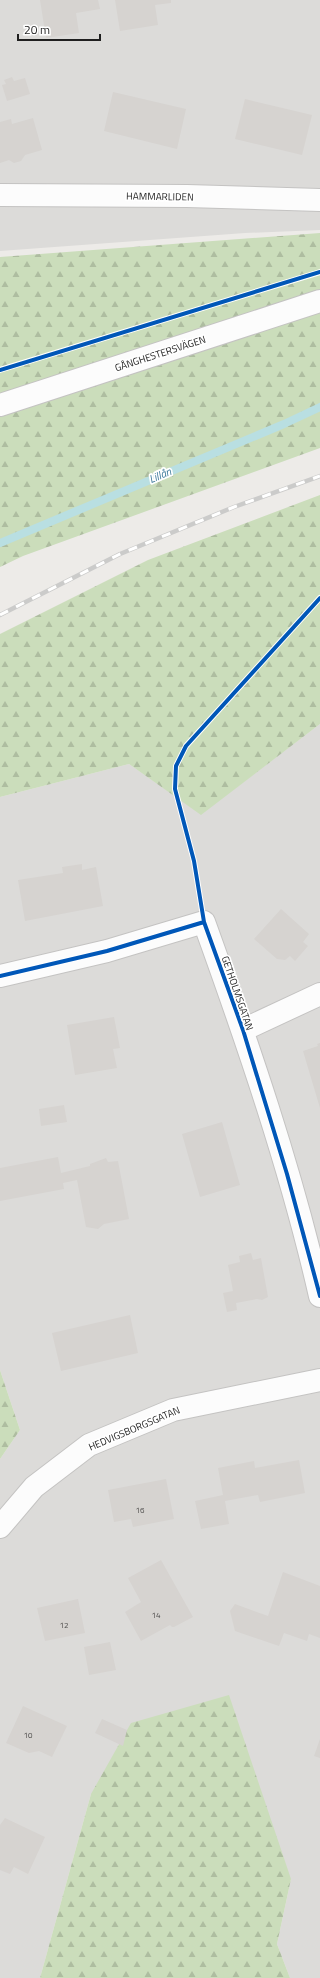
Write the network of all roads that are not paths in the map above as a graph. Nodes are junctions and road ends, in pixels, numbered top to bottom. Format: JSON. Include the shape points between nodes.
{"nodes":[{"id":1,"x":0,"y":195,"type":"edge"},
{"id":2,"x":320,"y":200,"type":"edge"},
{"id":3,"x":320,"y":301,"type":"edge"},
{"id":4,"x":0,"y":405,"type":"edge"},
{"id":5,"x":0,"y":976,"type":"edge"},
{"id":6,"x":320,"y":994,"type":"edge"},
{"id":7,"x":243,"y":1030,"type":"junction"},
{"id":8,"x":320,"y":1296,"type":"edge"},
{"id":9,"x":320,"y":1380,"type":"edge"},
{"id":10,"x":0,"y":1527,"type":"edge"}],
"edges":[{"from":1,"to":2,"type":"street","name":"HAMMARLIDEN"},
{"from":3,"to":4,"type":"street","name":"GÅNGHESTERSVÄGEN"},
{"from":5,"to":7,"type":"street","name":"GETHOLMSGATAN","via":[[108,952],[204,922]]},
{"from":6,"to":7,"type":"street"},
{"from":7,"to":8,"type":"street","name":"GETHOLMSGATAN","via":[[287,1174]]},
{"from":9,"to":10,"type":"street","name":"HEDVIGSBORGSGATAN","via":[[173,1410],[89,1445],[34,1487]]}]}
